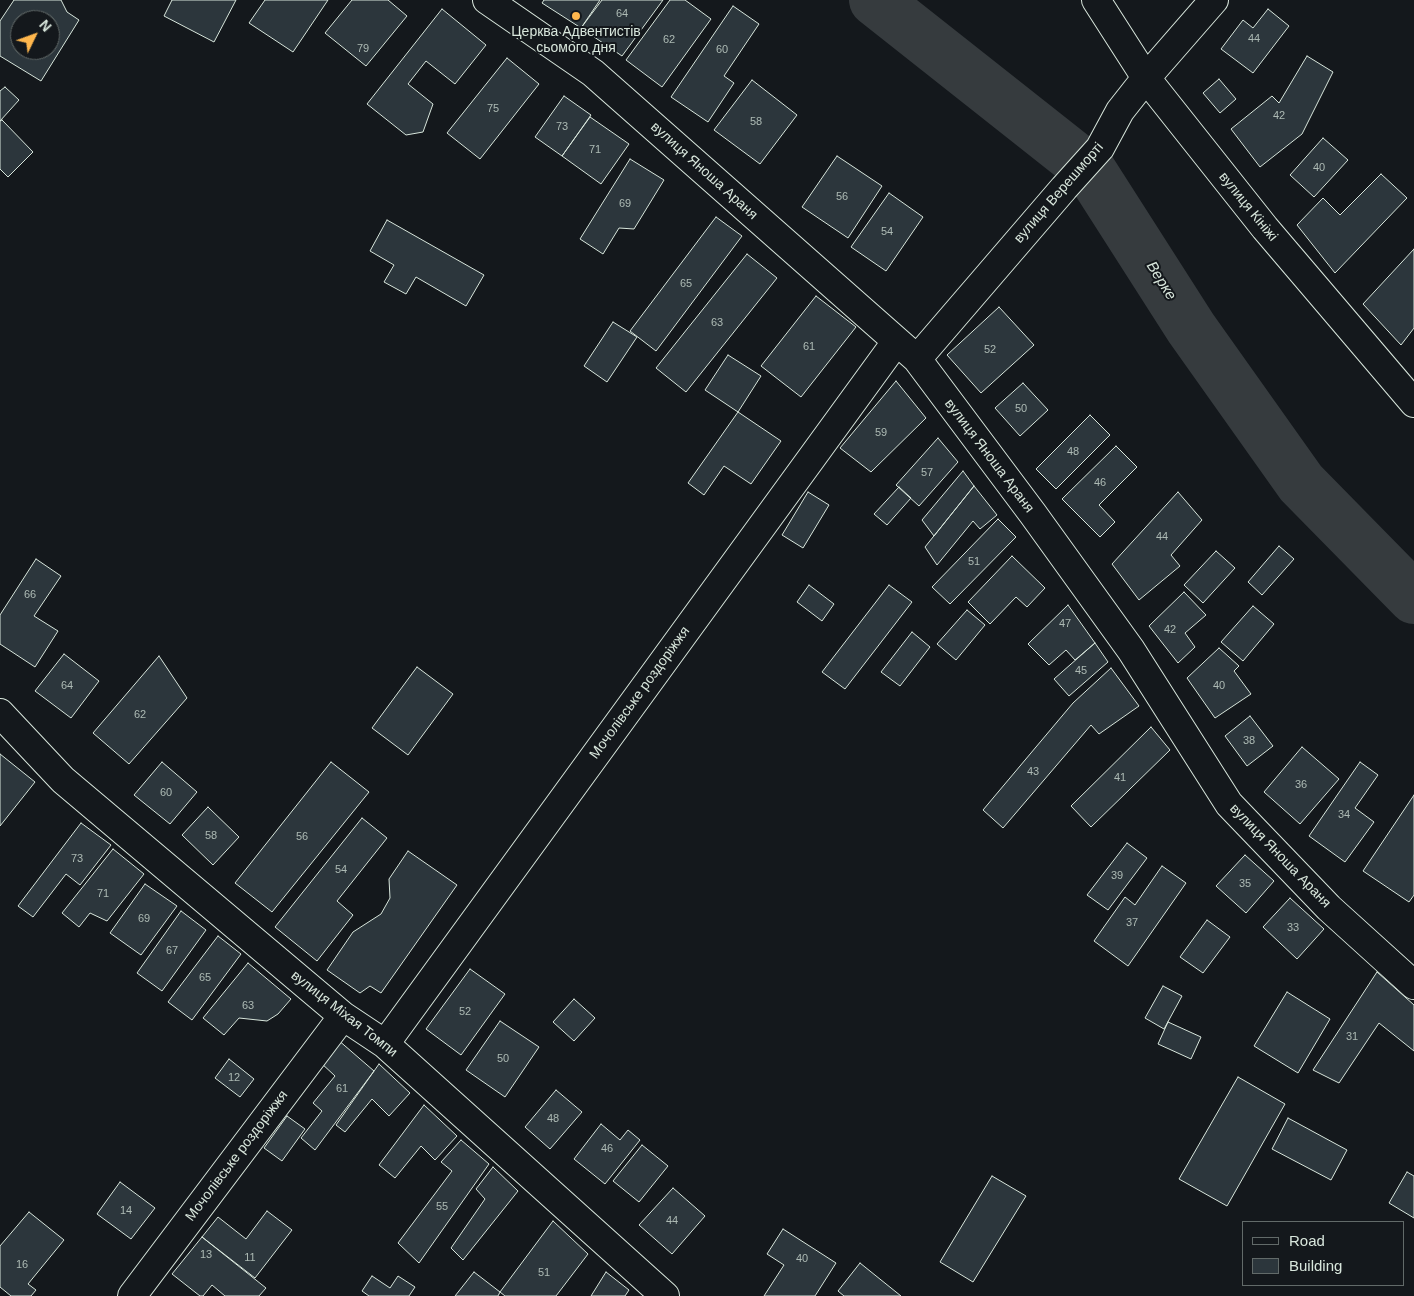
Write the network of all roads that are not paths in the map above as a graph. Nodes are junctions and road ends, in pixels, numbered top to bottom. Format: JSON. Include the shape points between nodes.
{"nodes":[{"id":1,"x":488,"y":0,"type":"edge"},
{"id":2,"x":1096,"y":0,"type":"edge"},
{"id":3,"x":1214,"y":0,"type":"edge"},
{"id":4,"x":1146,"y":78,"type":"junction"},
{"id":5,"x":896,"y":342,"type":"junction"},
{"id":6,"x":917,"y":359,"type":"junction"},
{"id":7,"x":1414,"y":403,"type":"edge"},
{"id":8,"x":0,"y":713,"type":"edge"},
{"id":9,"x":1414,"y":985,"type":"edge"},
{"id":10,"x":343,"y":1016,"type":"junction"},
{"id":11,"x":385,"y":1044,"type":"junction"},
{"id":12,"x":132,"y":1296,"type":"edge"},
{"id":13,"x":665,"y":1296,"type":"edge"}],
"edges":[{"from":1,"to":5,"type":"street","name":"вулиця Яноша Араня","via":[[593,73]]},
{"from":2,"to":4,"type":"street","name":"вулиця Кініжі"},
{"from":3,"to":4,"type":"street","name":"вулиця Верешморті"},
{"from":4,"to":6,"type":"street","name":"вулиця Верешморті","via":[[1120,111],[1100,148]]},
{"from":4,"to":7,"type":"street","name":"вулиця Кініжі","via":[[1265,228]]},
{"from":5,"to":6,"type":"street","name":"вулиця Яноша Араня"},
{"from":5,"to":11,"type":"street","name":"Мочолівське роздоріжжя"},
{"from":6,"to":9,"type":"street","name":"вулиця Яноша Араня","via":[[1131,650],[1229,804],[1329,908]]},
{"from":8,"to":10,"type":"street","name":"вулиця Міхая Томпи","via":[[62,780]]},
{"from":10,"to":11,"type":"street","name":"вулиця Міхая Томпи"},
{"from":10,"to":12,"type":"street","name":"Мочолівське роздоріжжя"},
{"from":11,"to":13,"type":"street","name":"вулиця Міхая Томпи"}]}
